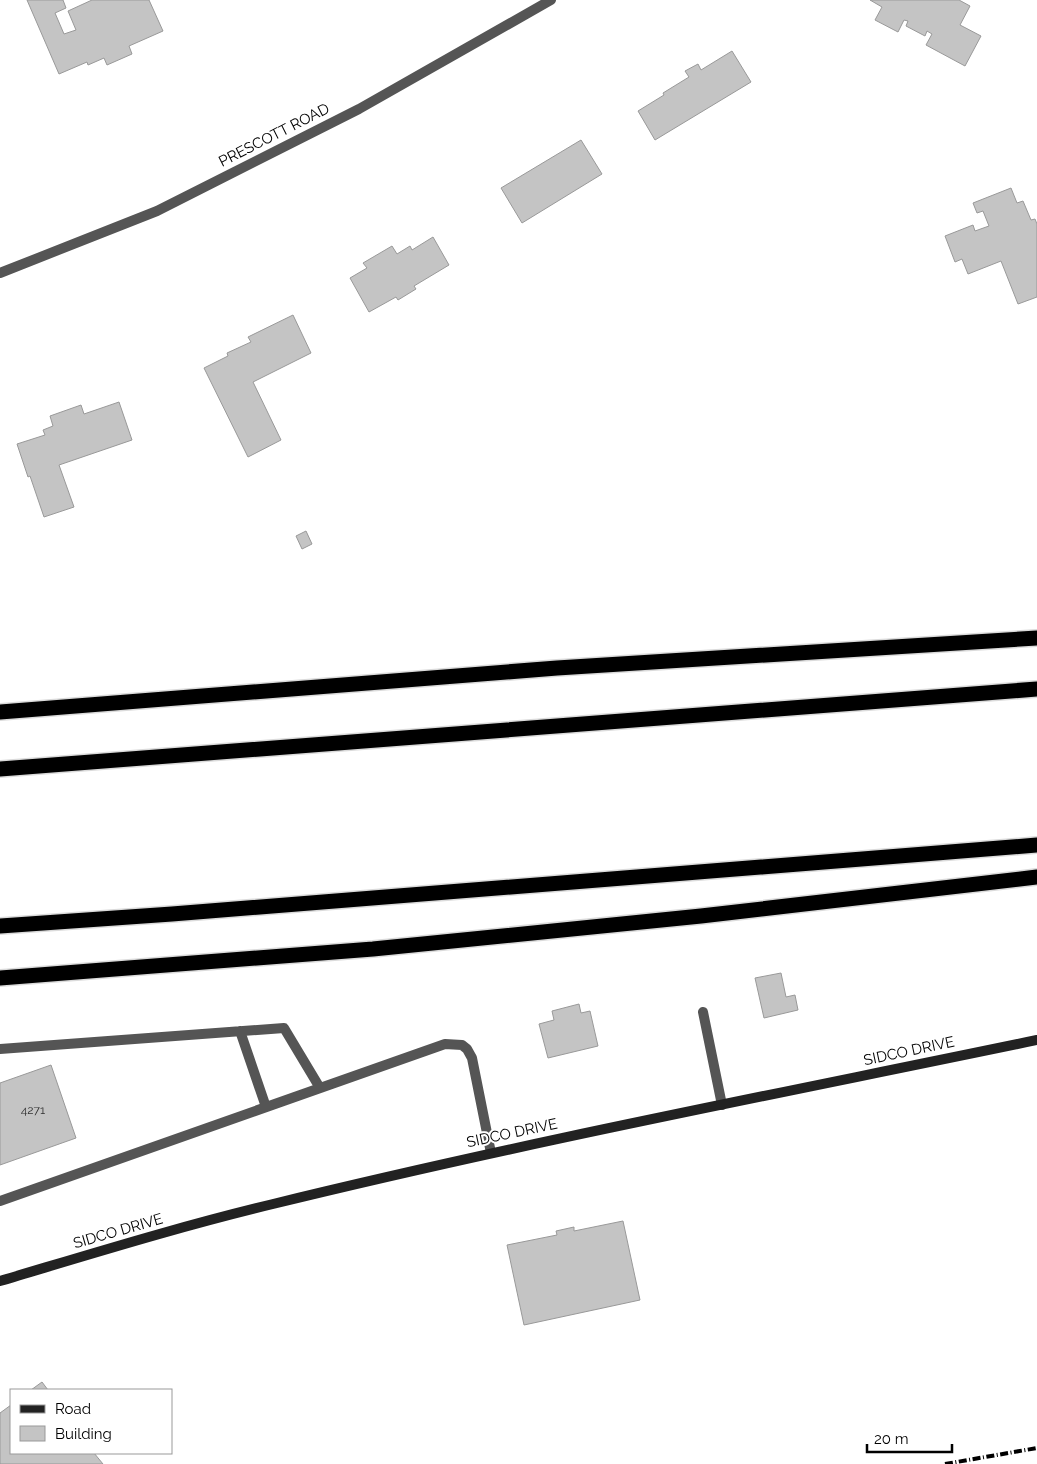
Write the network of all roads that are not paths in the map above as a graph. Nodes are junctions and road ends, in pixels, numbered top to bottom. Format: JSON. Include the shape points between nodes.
{"nodes":[{"id":1,"x":551,"y":0,"type":"edge"},
{"id":2,"x":0,"y":273,"type":"edge"},
{"id":3,"x":1037,"y":638,"type":"edge"},
{"id":4,"x":1037,"y":689,"type":"edge"},
{"id":5,"x":0,"y":712,"type":"edge"},
{"id":6,"x":0,"y":769,"type":"edge"},
{"id":7,"x":1037,"y":845,"type":"edge"},
{"id":8,"x":1037,"y":878,"type":"edge"},
{"id":9,"x":0,"y":926,"type":"edge"},
{"id":10,"x":0,"y":978,"type":"edge"},
{"id":11,"x":702,"y":1012,"type":"dead end"},
{"id":12,"x":240,"y":1031,"type":"junction"},
{"id":13,"x":1037,"y":1040,"type":"edge"},
{"id":14,"x":0,"y":1049,"type":"edge"},
{"id":15,"x":320,"y":1088,"type":"junction"},
{"id":16,"x":722,"y":1104,"type":"junction"},
{"id":17,"x":266,"y":1107,"type":"junction"},
{"id":18,"x":491,"y":1153,"type":"junction"},
{"id":19,"x":0,"y":1201,"type":"edge"},
{"id":20,"x":0,"y":1281,"type":"edge"}],
"edges":[{"from":1,"to":2,"type":"street","name":"PRESCOTT ROAD","via":[[359,109],[157,211]]},
{"from":3,"to":5,"type":"highway","via":[[557,668]]},
{"from":4,"to":6,"type":"highway"},
{"from":7,"to":9,"type":"highway"},
{"from":8,"to":10,"type":"highway","via":[[373,949]]},
{"from":11,"to":16,"type":"street"},
{"from":12,"to":14,"type":"street"},
{"from":12,"to":15,"type":"street","via":[[284,1028]]},
{"from":12,"to":17,"type":"street"},
{"from":13,"to":16,"type":"main road","name":"SIDCO DRIVE"},
{"from":15,"to":17,"type":"street"},
{"from":15,"to":18,"type":"street","via":[[440,1045],[462,1045],[472,1058]]},
{"from":16,"to":18,"type":"main road","name":"SIDCO DRIVE"},
{"from":17,"to":19,"type":"street"},
{"from":18,"to":20,"type":"main road","name":"SIDCO DRIVE","via":[[271,1204]]}]}
